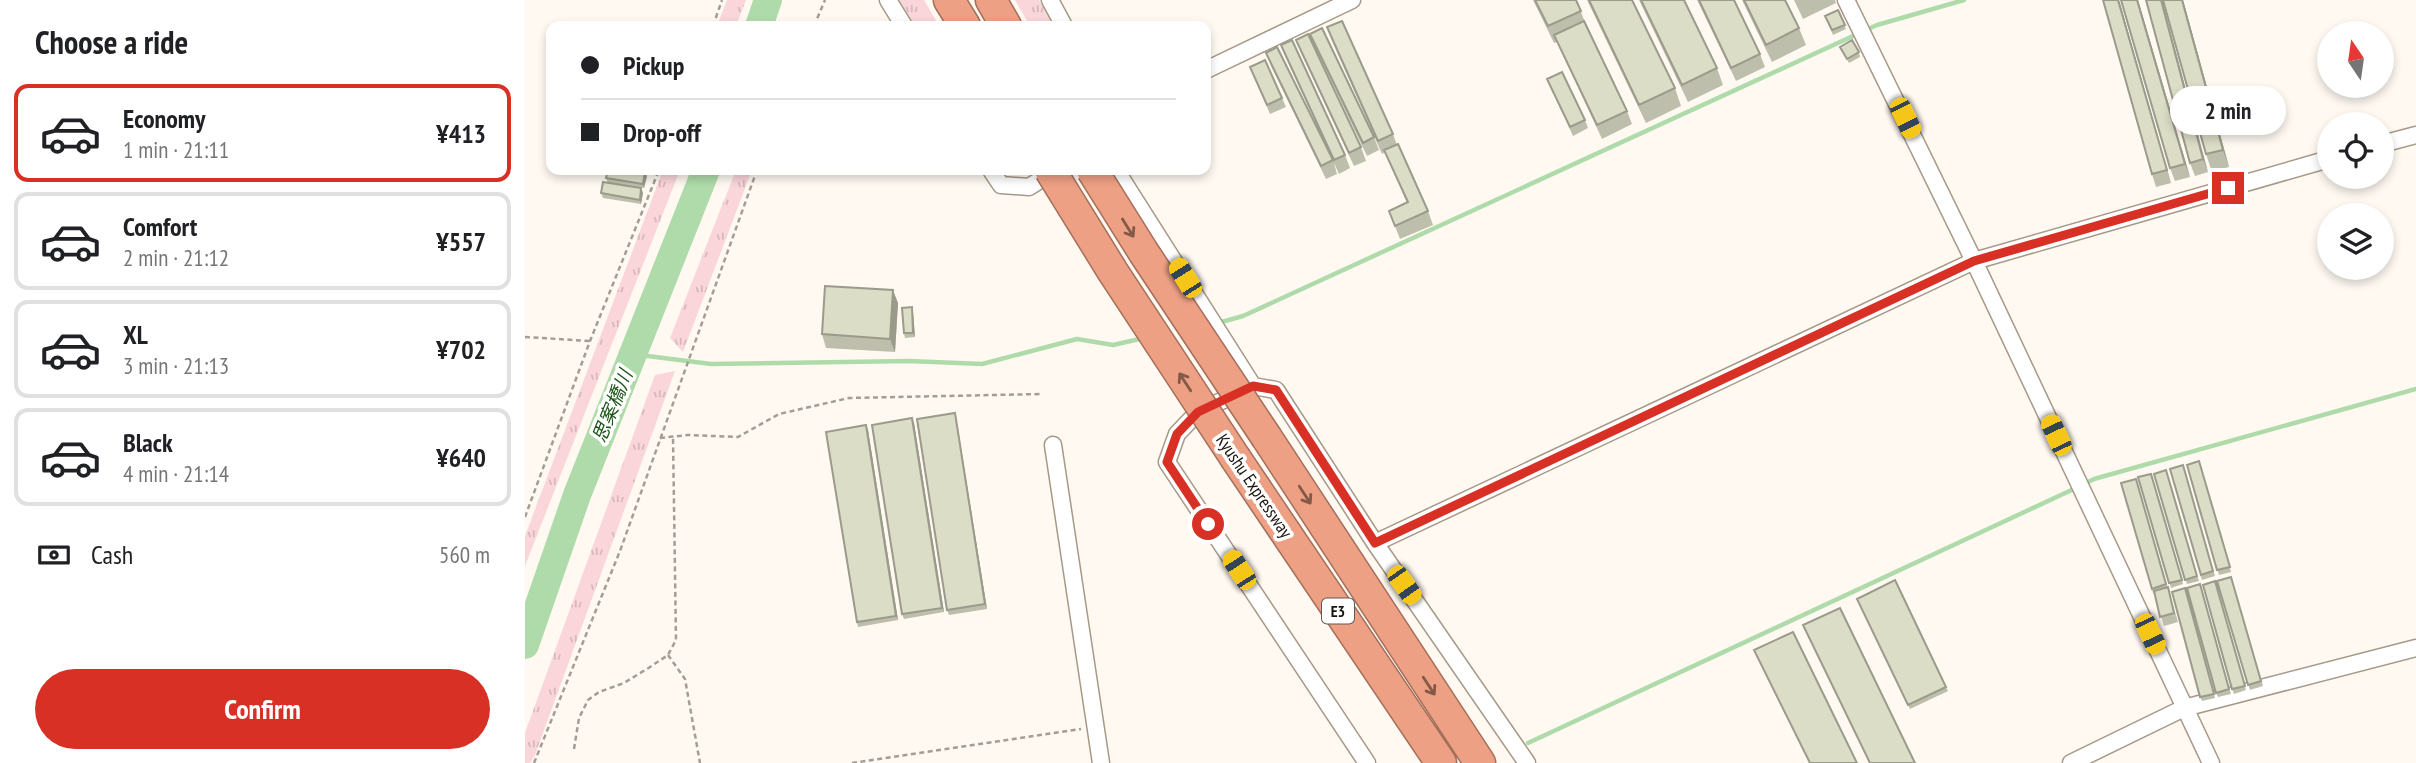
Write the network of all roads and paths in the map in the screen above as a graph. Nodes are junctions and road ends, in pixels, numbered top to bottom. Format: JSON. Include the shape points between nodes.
{"nodes":[{"id":1,"x":722,"y":0,"type":"edge"},
{"id":2,"x":825,"y":0,"type":"edge"},
{"id":3,"x":888,"y":0,"type":"edge"},
{"id":4,"x":949,"y":0,"type":"edge"},
{"id":5,"x":991,"y":0,"type":"edge"},
{"id":6,"x":1050,"y":0,"type":"edge"},
{"id":7,"x":1352,"y":0,"type":"edge"},
{"id":8,"x":1846,"y":0,"type":"edge"},
{"id":9,"x":715,"y":21,"type":"edge"},
{"id":10,"x":816,"y":21,"type":"edge"},
{"id":11,"x":901,"y":21,"type":"edge"},
{"id":12,"x":962,"y":21,"type":"edge"},
{"id":13,"x":1003,"y":21,"type":"edge"},
{"id":14,"x":1061,"y":21,"type":"edge"},
{"id":15,"x":1211,"y":69,"type":"edge"},
{"id":16,"x":2416,"y":135,"type":"edge"},
{"id":17,"x":2394,"y":141,"type":"edge"},
{"id":18,"x":2317,"y":162,"type":"edge"},
{"id":19,"x":657,"y":175,"type":"edge"},
{"id":20,"x":755,"y":175,"type":"edge"},
{"id":21,"x":994,"y":175,"type":"edge"},
{"id":22,"x":1048,"y":175,"type":"edge"},
{"id":23,"x":1052,"y":175,"type":"edge"},
{"id":24,"x":1095,"y":175,"type":"edge"},
{"id":25,"x":1119,"y":175,"type":"edge"},
{"id":26,"x":1974,"y":261,"type":"junction"},
{"id":27,"x":525,"y":337,"type":"edge"},
{"id":28,"x":590,"y":341,"type":"junction"},
{"id":29,"x":1253,"y":386,"type":"junction"},
{"id":30,"x":1042,"y":394,"type":"dead end"},
{"id":31,"x":673,"y":437,"type":"junction"},
{"id":32,"x":660,"y":438,"type":"junction"},
{"id":33,"x":1053,"y":445,"type":"dead end"},
{"id":34,"x":525,"y":517,"type":"edge"},
{"id":35,"x":1375,"y":543,"type":"junction"},
{"id":36,"x":2416,"y":648,"type":"edge"},
{"id":37,"x":668,"y":655,"type":"junction"},
{"id":38,"x":2185,"y":708,"type":"junction"},
{"id":39,"x":1095,"y":727,"type":"junction"},
{"id":40,"x":574,"y":749,"type":"dead end"},
{"id":41,"x":534,"y":763,"type":"edge"},
{"id":42,"x":700,"y":763,"type":"edge"},
{"id":43,"x":852,"y":763,"type":"edge"},
{"id":44,"x":1101,"y":763,"type":"edge"},
{"id":45,"x":1367,"y":763,"type":"edge"},
{"id":46,"x":1441,"y":763,"type":"edge"},
{"id":47,"x":1480,"y":763,"type":"edge"},
{"id":48,"x":1527,"y":763,"type":"edge"},
{"id":49,"x":2071,"y":763,"type":"edge"},
{"id":50,"x":2211,"y":763,"type":"edge"}],
"edges":[{"from":1,"to":9,"type":"path"},
{"from":2,"to":10,"type":"path"},
{"from":3,"to":11,"type":"street"},
{"from":4,"to":12,"type":"highway"},
{"from":5,"to":13,"type":"highway"},
{"from":6,"to":14,"type":"street"},
{"from":7,"to":15,"type":"street"},
{"from":8,"to":26,"type":"street"},
{"from":16,"to":17,"type":"street"},
{"from":18,"to":26,"type":"street"},
{"from":19,"to":28,"type":"path"},
{"from":20,"to":32,"type":"path"},
{"from":21,"to":22,"type":"street","via":[[1001,185],[1030,187]]},
{"from":46,"to":23,"type":"highway","name":"Kyushu Expressway","number":"E3","one_way":true,"bridge":true},
{"from":24,"to":47,"type":"highway","name":"Kyushu Expressway","number":"E3","one_way":true,"bridge":true},
{"from":25,"to":29,"type":"street"},
{"from":26,"to":35,"type":"street"},
{"from":26,"to":38,"type":"street"},
{"from":27,"to":28,"type":"path"},
{"from":28,"to":34,"type":"path"},
{"from":29,"to":35,"type":"street","via":[[1276,390]]},
{"from":29,"to":45,"type":"street","via":[[1198,412],[1177,434],[1167,462]]},
{"from":30,"to":31,"type":"path","via":[[849,398],[779,414],[738,437]]},
{"from":31,"to":32,"type":"path"},
{"from":31,"to":37,"type":"path","via":[[676,640]]},
{"from":32,"to":41,"type":"path","via":[[620,551]]},
{"from":33,"to":39,"type":"street"},
{"from":35,"to":48,"type":"street"},
{"from":36,"to":38,"type":"street"},
{"from":37,"to":40,"type":"path","via":[[588,700],[579,718]]},
{"from":37,"to":42,"type":"path","via":[[685,678]]},
{"from":38,"to":49,"type":"street"},
{"from":38,"to":50,"type":"street"},
{"from":39,"to":43,"type":"path"},
{"from":39,"to":44,"type":"street"}]}
